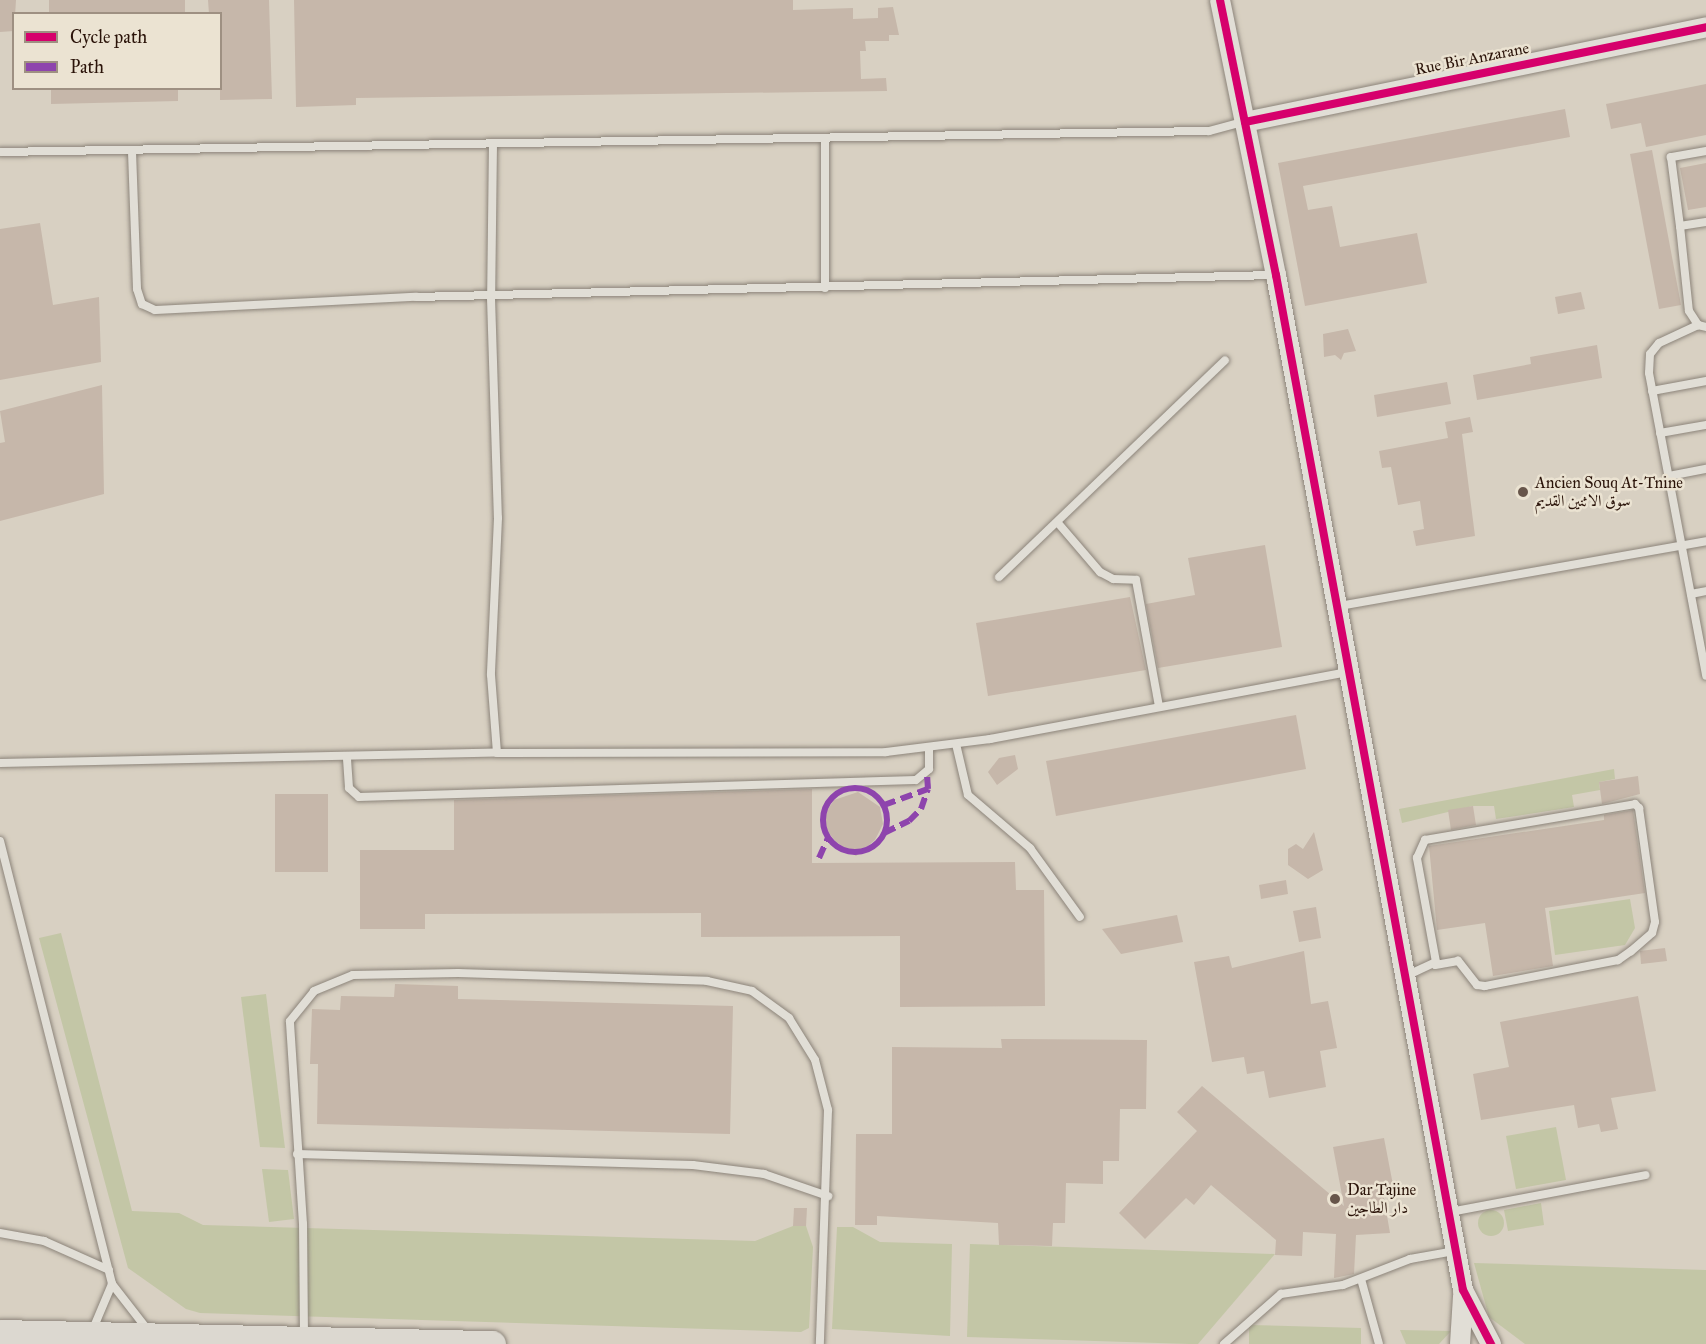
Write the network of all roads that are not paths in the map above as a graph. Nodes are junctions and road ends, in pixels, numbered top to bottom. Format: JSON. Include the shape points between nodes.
{"nodes":[{"id":1,"x":1220,"y":0,"type":"edge"},
{"id":2,"x":1706,"y":27,"type":"edge"},
{"id":3,"x":1245,"y":122,"type":"junction"},
{"id":4,"x":825,"y":139,"type":"junction"},
{"id":5,"x":493,"y":143,"type":"junction"},
{"id":6,"x":1706,"y":150,"type":"edge"},
{"id":7,"x":0,"y":152,"type":"edge"},
{"id":8,"x":132,"y":152,"type":"junction"},
{"id":9,"x":1706,"y":222,"type":"edge"},
{"id":10,"x":1680,"y":226,"type":"junction"},
{"id":11,"x":1276,"y":275,"type":"junction"},
{"id":12,"x":825,"y":288,"type":"junction"},
{"id":13,"x":491,"y":298,"type":"junction"},
{"id":14,"x":1702,"y":326,"type":"edge"},
{"id":15,"x":1225,"y":360,"type":"dead end"},
{"id":16,"x":1706,"y":381,"type":"edge"},
{"id":17,"x":1652,"y":391,"type":"junction"},
{"id":18,"x":1706,"y":425,"type":"edge"},
{"id":19,"x":1660,"y":434,"type":"junction"},
{"id":20,"x":1706,"y":469,"type":"edge"},
{"id":21,"x":1669,"y":476,"type":"junction"},
{"id":22,"x":1058,"y":524,"type":"junction"},
{"id":23,"x":1706,"y":541,"type":"edge"},
{"id":24,"x":1682,"y":546,"type":"junction"},
{"id":25,"x":999,"y":577,"type":"dead end"},
{"id":26,"x":1706,"y":591,"type":"edge"},
{"id":27,"x":1691,"y":594,"type":"junction"},
{"id":28,"x":1338,"y":606,"type":"junction"},
{"id":29,"x":1702,"y":635,"type":"edge"},
{"id":30,"x":1348,"y":672,"type":"junction"},
{"id":31,"x":1706,"y":676,"type":"edge"},
{"id":32,"x":1159,"y":706,"type":"junction"},
{"id":33,"x":956,"y":744,"type":"junction"},
{"id":34,"x":929,"y":748,"type":"junction"},
{"id":35,"x":497,"y":753,"type":"junction"},
{"id":36,"x":347,"y":759,"type":"junction"},
{"id":37,"x":0,"y":763,"type":"edge"},
{"id":38,"x":0,"y":841,"type":"edge"},
{"id":39,"x":1080,"y":918,"type":"dead end"},
{"id":40,"x":1435,"y":965,"type":"junction"},
{"id":41,"x":1408,"y":975,"type":"junction"},
{"id":42,"x":297,"y":1155,"type":"junction"},
{"id":43,"x":1646,"y":1175,"type":"dead end"},
{"id":44,"x":828,"y":1196,"type":"junction"},
{"id":45,"x":1449,"y":1212,"type":"junction"},
{"id":46,"x":0,"y":1233,"type":"edge"},
{"id":47,"x":1457,"y":1251,"type":"junction"},
{"id":48,"x":109,"y":1270,"type":"junction"},
{"id":49,"x":1360,"y":1279,"type":"junction"},
{"id":50,"x":112,"y":1284,"type":"junction"},
{"id":51,"x":1463,"y":1290,"type":"junction"},
{"id":52,"x":0,"y":1333,"type":"edge"},
{"id":53,"x":90,"y":1335,"type":"junction"},
{"id":54,"x":155,"y":1337,"type":"junction"},
{"id":55,"x":304,"y":1339,"type":"junction"},
{"id":56,"x":493,"y":1344,"type":"edge"},
{"id":57,"x":820,"y":1344,"type":"edge"},
{"id":58,"x":1224,"y":1344,"type":"edge"},
{"id":59,"x":1379,"y":1344,"type":"edge"},
{"id":60,"x":1460,"y":1344,"type":"edge"},
{"id":61,"x":1491,"y":1344,"type":"edge"}],
"edges":[{"from":1,"to":3,"type":"street"},
{"from":2,"to":3,"type":"street","name":"Rue Bir Anzarane"},
{"from":3,"to":4,"type":"lane","via":[[1209,131]]},
{"from":3,"to":11,"type":"street"},
{"from":4,"to":5,"type":"lane"},
{"from":4,"to":12,"type":"lane"},
{"from":5,"to":8,"type":"lane"},
{"from":5,"to":13,"type":"lane"},
{"from":6,"to":10,"type":"lane","via":[[1671,157]]},
{"from":7,"to":8,"type":"lane"},
{"from":8,"to":13,"type":"lane","via":[[137,289],[142,304],[155,310]]},
{"from":9,"to":10,"type":"lane"},
{"from":10,"to":14,"type":"lane","via":[[1689,311]]},
{"from":11,"to":12,"type":"lane"},
{"from":11,"to":28,"type":"street"},
{"from":12,"to":13,"type":"lane"},
{"from":13,"to":35,"type":"lane","via":[[498,518],[491,675]]},
{"from":14,"to":17,"type":"lane","via":[[1675,334],[1650,354]]},
{"from":15,"to":22,"type":"lane"},
{"from":16,"to":17,"type":"lane"},
{"from":17,"to":19,"type":"lane"},
{"from":18,"to":19,"type":"lane"},
{"from":19,"to":21,"type":"lane"},
{"from":20,"to":21,"type":"lane"},
{"from":21,"to":24,"type":"lane"},
{"from":22,"to":25,"type":"lane"},
{"from":22,"to":32,"type":"lane","via":[[1100,572],[1113,579],[1136,580]]},
{"from":23,"to":24,"type":"lane"},
{"from":24,"to":27,"type":"lane"},
{"from":24,"to":28,"type":"lane"},
{"from":26,"to":27,"type":"lane"},
{"from":27,"to":29,"type":"lane"},
{"from":28,"to":30,"type":"street"},
{"from":29,"to":31,"type":"lane"},
{"from":30,"to":32,"type":"lane"},
{"from":30,"to":41,"type":"street"},
{"from":32,"to":33,"type":"lane"},
{"from":33,"to":34,"type":"lane"},
{"from":33,"to":39,"type":"lane","via":[[968,795],[1030,848]]},
{"from":34,"to":35,"type":"lane","via":[[840,754]]},
{"from":34,"to":36,"type":"lane","via":[[929,769],[916,780],[359,797],[349,788]]},
{"from":35,"to":36,"type":"lane"},
{"from":36,"to":37,"type":"lane"},
{"from":38,"to":48,"type":"lane"},
{"from":40,"to":40,"type":"lane","via":[[1417,858],[1425,840],[1635,804],[1639,808],[1655,922],[1652,933],[1631,951],[1618,960],[1485,986],[1477,985],[1458,961]]},
{"from":40,"to":41,"type":"lane"},
{"from":41,"to":45,"type":"street"},
{"from":42,"to":44,"type":"lane","via":[[693,1165],[764,1174]]},
{"from":42,"to":44,"type":"lane","via":[[290,1021],[314,992],[353,975],[458,973],[707,981],[752,991],[780,1011],[815,1060],[828,1110]]},
{"from":42,"to":55,"type":"lane"},
{"from":43,"to":45,"type":"lane"},
{"from":44,"to":57,"type":"lane"},
{"from":45,"to":47,"type":"street"},
{"from":46,"to":48,"type":"lane","via":[[44,1240]]},
{"from":47,"to":49,"type":"lane","via":[[1410,1259]]},
{"from":47,"to":51,"type":"street"},
{"from":48,"to":50,"type":"lane"},
{"from":49,"to":58,"type":"lane","via":[[1281,1294]]},
{"from":49,"to":59,"type":"lane"},
{"from":50,"to":53,"type":"lane"},
{"from":50,"to":54,"type":"lane"},
{"from":51,"to":60,"type":"street"},
{"from":51,"to":61,"type":"street"},
{"from":52,"to":53,"type":"main road"},
{"from":53,"to":54,"type":"main road"},
{"from":54,"to":55,"type":"main road"},
{"from":55,"to":56,"type":"main road"}]}
